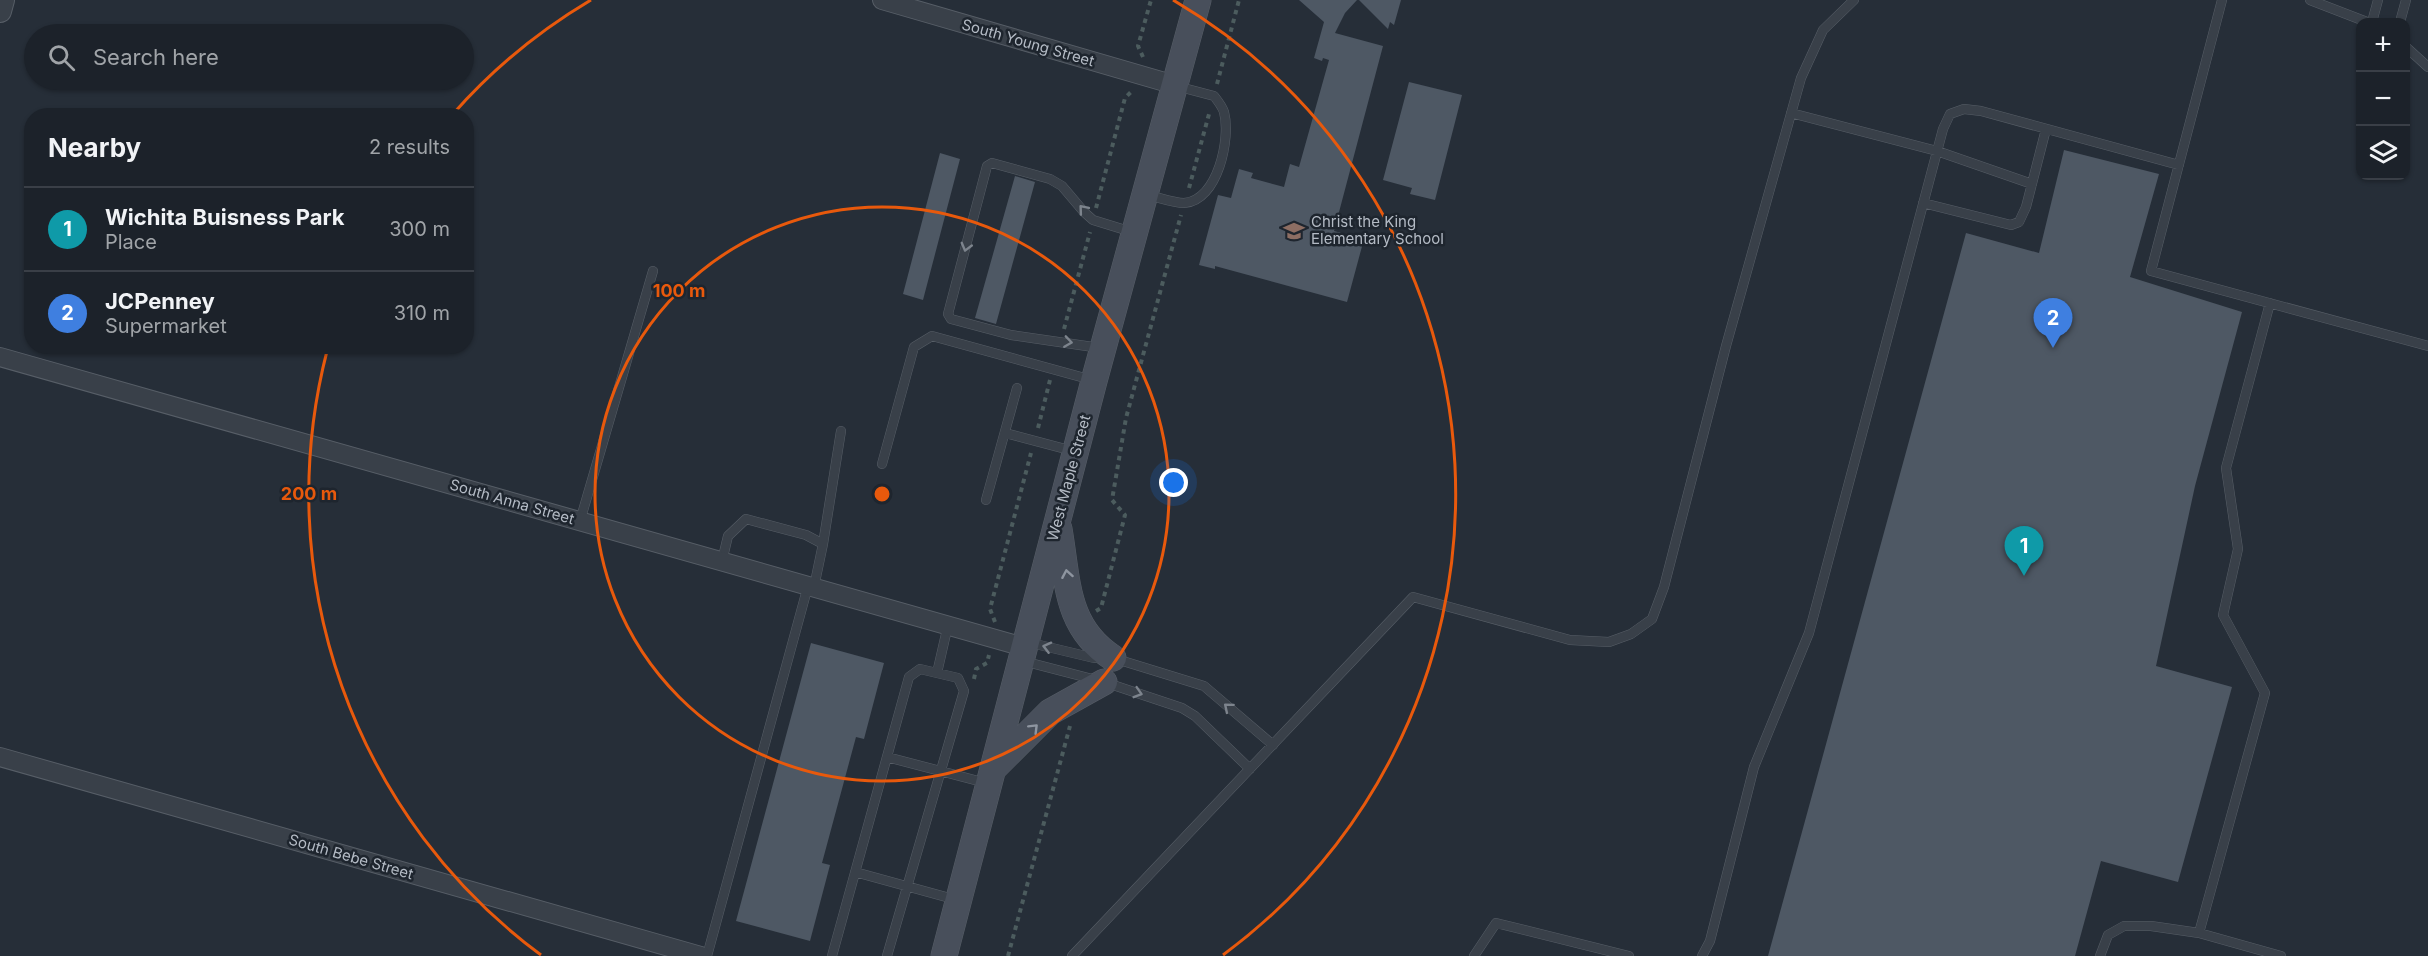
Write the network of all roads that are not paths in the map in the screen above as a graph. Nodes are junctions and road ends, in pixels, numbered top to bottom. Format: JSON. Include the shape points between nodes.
{"nodes":[{"id":1,"x":3,"y":0,"type":"edge"},
{"id":2,"x":882,"y":0,"type":"edge"},
{"id":3,"x":1197,"y":0,"type":"edge"},
{"id":4,"x":1854,"y":0,"type":"edge"},
{"id":5,"x":2222,"y":0,"type":"edge"},
{"id":6,"x":2310,"y":0,"type":"edge"},
{"id":7,"x":2378,"y":0,"type":"edge"},
{"id":8,"x":2406,"y":0,"type":"edge"},
{"id":9,"x":0,"y":11,"type":"edge"},
{"id":10,"x":2357,"y":18,"type":"edge"},
{"id":11,"x":2373,"y":18,"type":"edge"},
{"id":12,"x":2401,"y":18,"type":"edge"},
{"id":13,"x":2410,"y":51,"type":"edge"},
{"id":14,"x":2428,"y":67,"type":"edge"},
{"id":15,"x":1175,"y":86,"type":"junction"},
{"id":16,"x":1791,"y":113,"type":"junction"},
{"id":17,"x":2046,"y":129,"type":"junction"},
{"id":18,"x":1936,"y":151,"type":"junction"},
{"id":19,"x":2179,"y":165,"type":"junction"},
{"id":20,"x":2032,"y":184,"type":"junction"},
{"id":21,"x":1145,"y":194,"type":"junction"},
{"id":22,"x":1923,"y":203,"type":"junction"},
{"id":23,"x":1134,"y":233,"type":"junction"},
{"id":24,"x":653,"y":272,"type":"dead end"},
{"id":25,"x":2270,"y":303,"type":"junction"},
{"id":26,"x":2428,"y":346,"type":"edge"},
{"id":27,"x":1103,"y":349,"type":"junction"},
{"id":28,"x":0,"y":357,"type":"edge"},
{"id":29,"x":1094,"y":381,"type":"junction"},
{"id":30,"x":1017,"y":388,"type":"dead end"},
{"id":31,"x":841,"y":431,"type":"dead end"},
{"id":32,"x":1005,"y":433,"type":"junction"},
{"id":33,"x":1076,"y":452,"type":"junction"},
{"id":34,"x":882,"y":464,"type":"dead end"},
{"id":35,"x":986,"y":500,"type":"dead end"},
{"id":36,"x":1058,"y":520,"type":"junction"},
{"id":37,"x":580,"y":521,"type":"junction"},
{"id":38,"x":823,"y":544,"type":"junction"},
{"id":39,"x":722,"y":561,"type":"junction"},
{"id":40,"x":811,"y":586,"type":"junction"},
{"id":41,"x":948,"y":625,"type":"junction"},
{"id":42,"x":1024,"y":650,"type":"junction"},
{"id":43,"x":1113,"y":658,"type":"junction"},
{"id":44,"x":937,"y":673,"type":"junction"},
{"id":45,"x":1104,"y":682,"type":"junction"},
{"id":46,"x":1273,"y":745,"type":"junction"},
{"id":47,"x":0,"y":757,"type":"edge"},
{"id":48,"x":887,"y":758,"type":"junction"},
{"id":49,"x":1250,"y":769,"type":"junction"},
{"id":50,"x":940,"y":771,"type":"junction"},
{"id":51,"x":991,"y":777,"type":"junction"},
{"id":52,"x":855,"y":872,"type":"junction"},
{"id":53,"x":907,"y":887,"type":"junction"},
{"id":54,"x":958,"y":901,"type":"junction"},
{"id":55,"x":2199,"y":933,"type":"junction"},
{"id":56,"x":701,"y":956,"type":"edge"},
{"id":57,"x":707,"y":956,"type":"edge"},
{"id":58,"x":832,"y":956,"type":"edge"},
{"id":59,"x":887,"y":956,"type":"edge"},
{"id":60,"x":944,"y":956,"type":"edge"},
{"id":61,"x":1072,"y":956,"type":"edge"},
{"id":62,"x":1474,"y":956,"type":"edge"},
{"id":63,"x":1629,"y":956,"type":"edge"},
{"id":64,"x":1702,"y":956,"type":"edge"},
{"id":65,"x":2100,"y":956,"type":"edge"},
{"id":66,"x":2281,"y":956,"type":"edge"}],
"edges":[{"from":1,"to":9,"type":"street"},
{"from":2,"to":15,"type":"street","name":"South Young Street"},
{"from":3,"to":15,"type":"main road","name":"West Maple Street"},
{"from":4,"to":16,"type":"lane","via":[[1823,30],[1800,78]]},
{"from":5,"to":19,"type":"lane"},
{"from":6,"to":10,"type":"lane"},
{"from":7,"to":11,"type":"lane"},
{"from":8,"to":12,"type":"lane"},
{"from":13,"to":14,"type":"lane"},
{"from":15,"to":21,"type":"main road","name":"West Maple Street"},
{"from":15,"to":21,"type":"lane","via":[[1214,96],[1224,110],[1226,136],[1216,177],[1209,189],[1185,203]]},
{"from":16,"to":18,"type":"lane"},
{"from":16,"to":46,"type":"lane","via":[[1664,587],[1652,619],[1631,634],[1609,642],[1570,640],[1413,597]]},
{"from":17,"to":18,"type":"lane","via":[[1964,109],[1950,114]]},
{"from":17,"to":19,"type":"lane"},
{"from":17,"to":20,"type":"lane"},
{"from":18,"to":20,"type":"lane"},
{"from":18,"to":22,"type":"lane"},
{"from":19,"to":25,"type":"lane","via":[[2151,271]]},
{"from":20,"to":22,"type":"lane","via":[[2019,222],[2011,225]]},
{"from":21,"to":23,"type":"main road","name":"West Maple Street"},
{"from":22,"to":64,"type":"lane","via":[[1809,633],[1754,767],[1710,940]]},
{"from":23,"to":27,"type":"main road","name":"West Maple Street"},
{"from":23,"to":27,"type":"lane","one_way":true,"via":[[1093,220],[1062,186],[1050,179],[992,163],[987,166],[948,314],[951,319],[993,331]]},
{"from":24,"to":37,"type":"lane"},
{"from":25,"to":26,"type":"lane"},
{"from":25,"to":55,"type":"lane","via":[[2226,468],[2238,549],[2223,615],[2265,693]]},
{"from":27,"to":29,"type":"main road","name":"West Maple Street"},
{"from":28,"to":37,"type":"street","name":"South Anna Street"},
{"from":29,"to":33,"type":"main road","name":"West Maple Street"},
{"from":29,"to":34,"type":"lane","via":[[932,336],[914,347]]},
{"from":30,"to":32,"type":"lane"},
{"from":31,"to":38,"type":"lane"},
{"from":32,"to":33,"type":"lane"},
{"from":32,"to":35,"type":"lane"},
{"from":33,"to":36,"type":"main road","name":"West Maple Street"},
{"from":36,"to":42,"type":"main road","name":"West Maple Street"},
{"from":43,"to":36,"type":"main road","one_way":true,"via":[[1097,647],[1074,614]]},
{"from":37,"to":39,"type":"street","name":"South Anna Street"},
{"from":38,"to":39,"type":"lane","via":[[806,535],[746,519],[728,536]]},
{"from":38,"to":40,"type":"lane"},
{"from":39,"to":40,"type":"street","name":"South Anna Street"},
{"from":40,"to":41,"type":"street","name":"South Anna Street"},
{"from":40,"to":57,"type":"lane"},
{"from":41,"to":42,"type":"street","name":"South Anna Street"},
{"from":41,"to":44,"type":"lane"},
{"from":43,"to":42,"type":"lane","one_way":true},
{"from":42,"to":45,"type":"lane"},
{"from":42,"to":51,"type":"main road","name":"West Maple Street"},
{"from":46,"to":43,"type":"lane","one_way":true,"via":[[1204,686]]},
{"from":44,"to":48,"type":"lane","via":[[920,669],[909,677]]},
{"from":44,"to":50,"type":"lane","via":[[958,678],[964,691]]},
{"from":45,"to":49,"type":"lane","one_way":true,"via":[[1170,703],[1195,716]]},
{"from":51,"to":45,"type":"main road","one_way":true,"via":[[1050,712]]},
{"from":46,"to":49,"type":"lane"},
{"from":47,"to":56,"type":"street","name":"South Bebe Street"},
{"from":48,"to":50,"type":"lane"},
{"from":48,"to":52,"type":"lane"},
{"from":49,"to":61,"type":"lane"},
{"from":50,"to":51,"type":"lane"},
{"from":50,"to":53,"type":"lane"},
{"from":51,"to":54,"type":"main road","name":"West Maple Street"},
{"from":52,"to":53,"type":"lane"},
{"from":52,"to":58,"type":"lane"},
{"from":53,"to":54,"type":"lane"},
{"from":53,"to":59,"type":"lane"},
{"from":54,"to":60,"type":"main road","name":"West Maple Street"},
{"from":55,"to":65,"type":"lane","via":[[2124,926],[2108,935]]},
{"from":55,"to":66,"type":"lane"},
{"from":62,"to":63,"type":"lane","via":[[1496,923]]}]}
